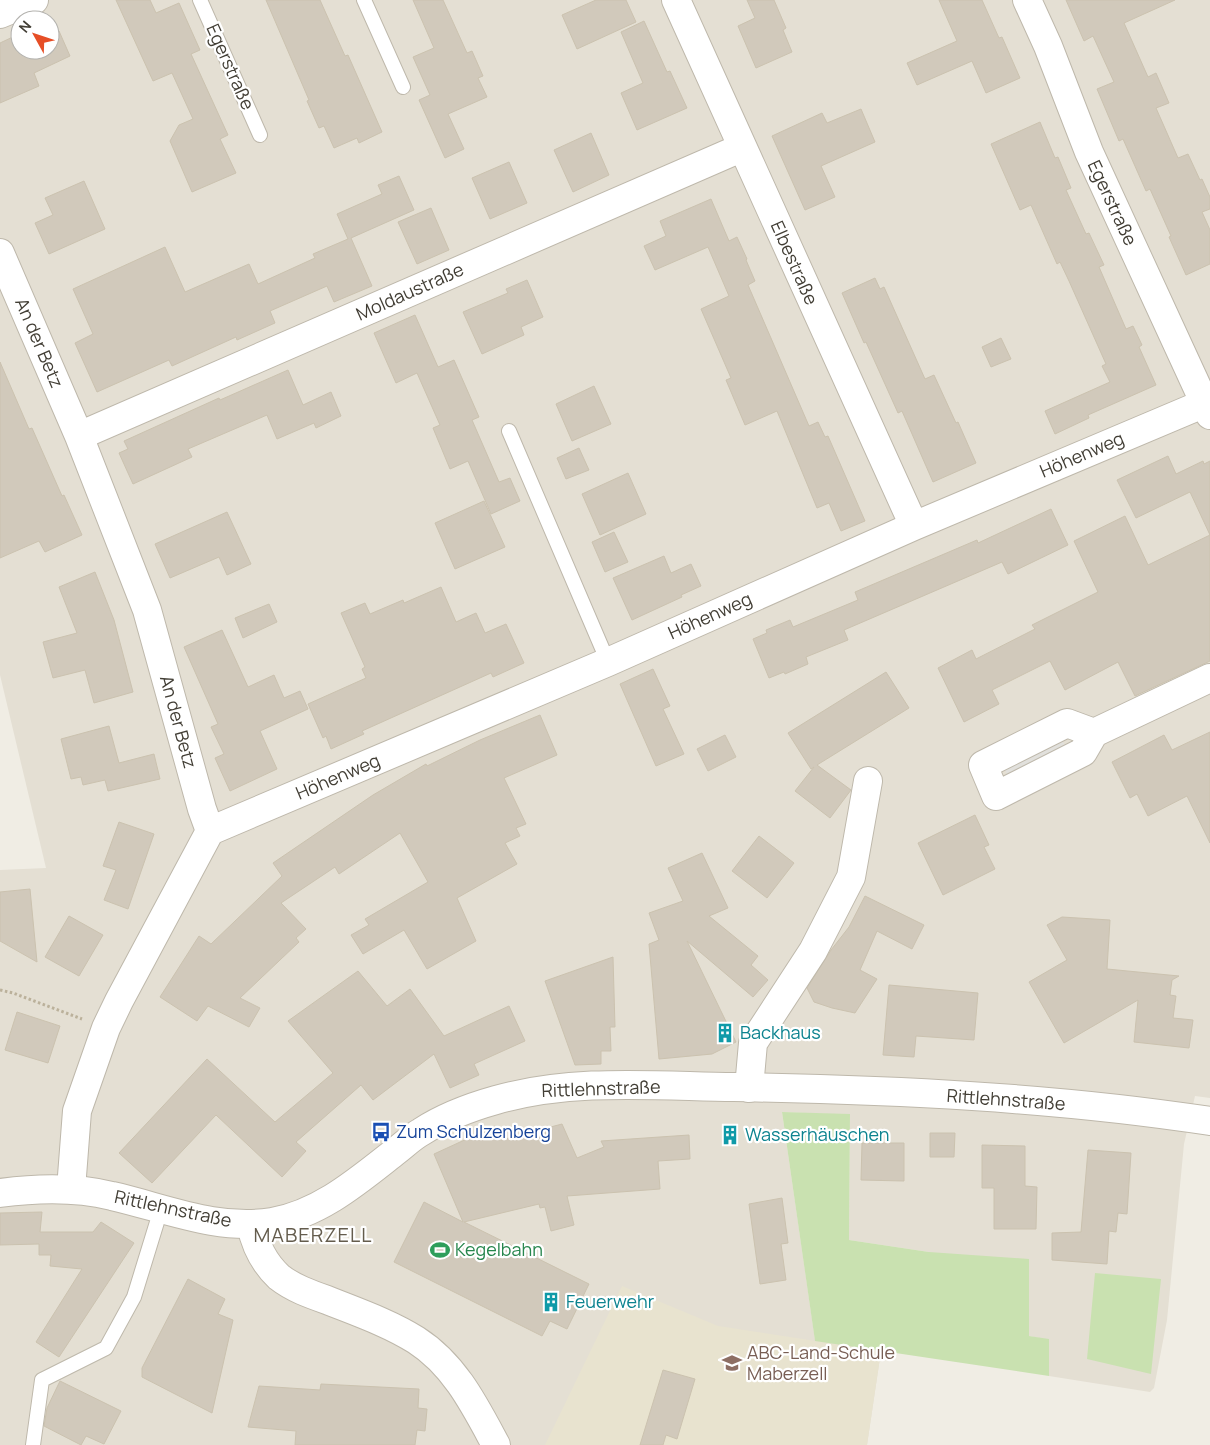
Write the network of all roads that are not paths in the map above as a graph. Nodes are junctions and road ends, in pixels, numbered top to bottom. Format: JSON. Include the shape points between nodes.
{"nodes":[{"id":1,"x":34,"y":0,"type":"edge"},
{"id":2,"x":200,"y":0,"type":"edge"},
{"id":3,"x":364,"y":0,"type":"edge"},
{"id":4,"x":676,"y":0,"type":"edge"},
{"id":5,"x":1027,"y":0,"type":"edge"},
{"id":6,"x":0,"y":14,"type":"edge"},
{"id":7,"x":403,"y":88,"type":"dead end"},
{"id":8,"x":260,"y":135,"type":"dead end"},
{"id":9,"x":741,"y":148,"type":"junction"},
{"id":10,"x":0,"y":253,"type":"edge"},
{"id":11,"x":1208,"y":406,"type":"edge"},
{"id":12,"x":509,"y":431,"type":"dead end"},
{"id":13,"x":79,"y":436,"type":"junction"},
{"id":14,"x":914,"y":526,"type":"junction"},
{"id":15,"x":608,"y":662,"type":"junction"},
{"id":16,"x":1210,"y":678,"type":"edge"},
{"id":17,"x":1094,"y":733,"type":"dead end"},
{"id":18,"x":868,"y":781,"type":"dead end"},
{"id":19,"x":210,"y":831,"type":"junction"},
{"id":20,"x":749,"y":1088,"type":"junction"},
{"id":21,"x":1210,"y":1120,"type":"edge"},
{"id":22,"x":71,"y":1189,"type":"junction"},
{"id":23,"x":0,"y":1193,"type":"edge"},
{"id":24,"x":161,"y":1209,"type":"junction"},
{"id":25,"x":251,"y":1224,"type":"junction"},
{"id":26,"x":34,"y":1445,"type":"edge"},
{"id":27,"x":496,"y":1445,"type":"edge"}],
"edges":[{"from":1,"to":6,"type":"street"},
{"from":2,"to":8,"type":"lane","name":"Egerstraße"},
{"from":3,"to":7,"type":"lane"},
{"from":4,"to":9,"type":"street","name":"Elbestraße"},
{"from":5,"to":11,"type":"street","name":"Egerstraße","via":[[1089,152]]},
{"from":9,"to":13,"type":"street","name":"Moldaustraße"},
{"from":9,"to":14,"type":"street","name":"Elbestraße"},
{"from":10,"to":13,"type":"street","name":"An der Betz"},
{"from":11,"to":14,"type":"street","name":"Höhenweg"},
{"from":12,"to":15,"type":"lane"},
{"from":13,"to":19,"type":"street","name":"An der Betz","via":[[147,610]]},
{"from":14,"to":15,"type":"street","name":"Höhenweg"},
{"from":15,"to":19,"type":"street","name":"Höhenweg"},
{"from":16,"to":17,"type":"street"},
{"from":18,"to":20,"type":"street","via":[[852,877],[813,951],[753,1043]]},
{"from":19,"to":22,"type":"street","via":[[106,1028],[77,1110]]},
{"from":20,"to":21,"type":"street","name":"Rittlehnstraße","via":[[1000,1098],[1141,1110]]},
{"from":20,"to":25,"type":"street","name":"Rittlehnstraße","via":[[574,1087],[501,1099],[458,1113],[420,1133],[340,1194],[317,1206],[276,1221]]},
{"from":22,"to":23,"type":"street","name":"Rittlehnstraße"},
{"from":22,"to":24,"type":"street","name":"Rittlehnstraße","via":[[110,1195]]},
{"from":24,"to":25,"type":"street","name":"Rittlehnstraße","via":[[221,1223]]},
{"from":24,"to":26,"type":"lane","via":[[134,1297],[106,1348],[42,1380]]},
{"from":25,"to":27,"type":"street","via":[[254,1240],[265,1261],[279,1277],[296,1288],[386,1323],[439,1358],[457,1378]]}]}
